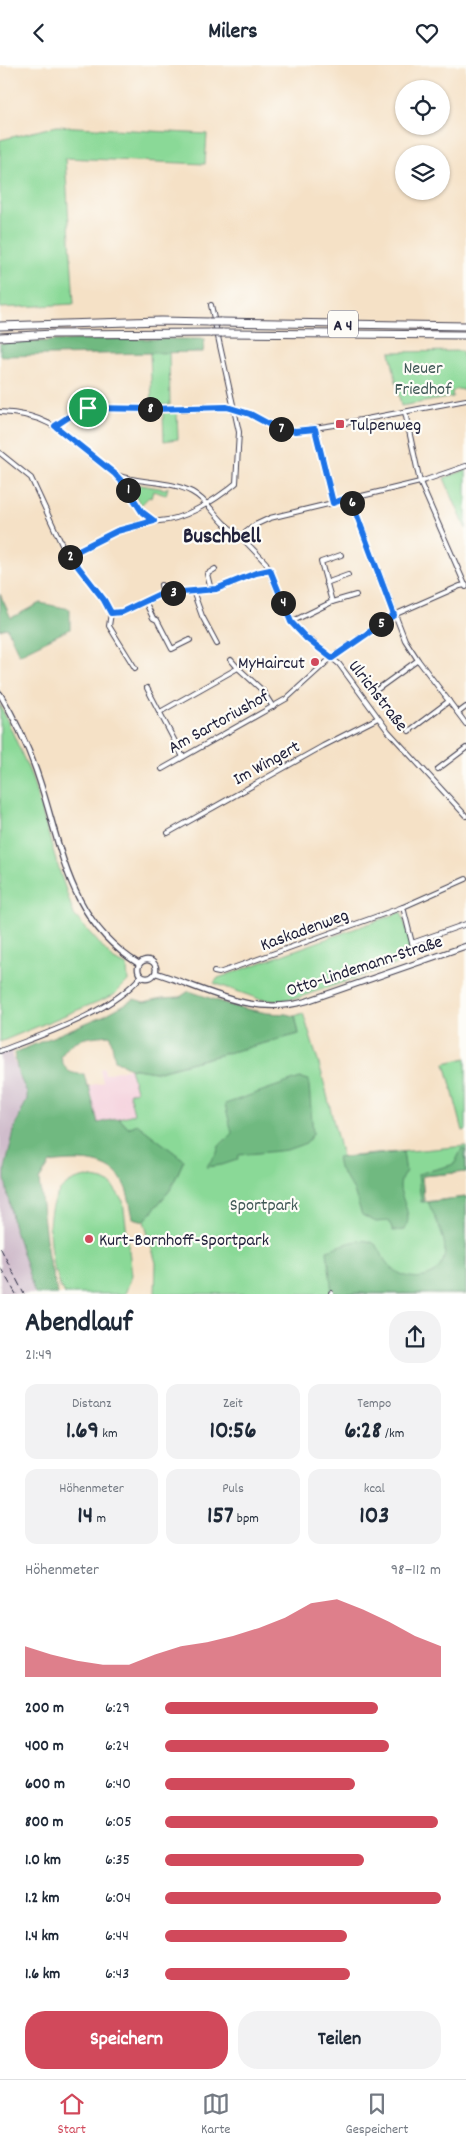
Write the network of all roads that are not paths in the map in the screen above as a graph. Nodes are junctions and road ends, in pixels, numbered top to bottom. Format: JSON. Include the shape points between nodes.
{"nodes":[{"id":1,"x":211,"y":305,"type":"dead end"},
{"id":2,"x":0,"y":326,"type":"edge"},
{"id":3,"x":466,"y":326,"type":"edge"},
{"id":4,"x":466,"y":335,"type":"edge"},
{"id":5,"x":0,"y":337,"type":"edge"},
{"id":6,"x":466,"y":400,"type":"edge"},
{"id":7,"x":234,"y":409,"type":"junction"},
{"id":8,"x":0,"y":412,"type":"edge"},
{"id":9,"x":405,"y":412,"type":"junction"},
{"id":10,"x":55,"y":426,"type":"junction"},
{"id":11,"x":315,"y":429,"type":"junction"},
{"id":12,"x":0,"y":453,"type":"edge"},
{"id":13,"x":466,"y":466,"type":"edge"},
{"id":14,"x":115,"y":474,"type":"junction"},
{"id":15,"x":131,"y":479,"type":"junction"},
{"id":16,"x":420,"y":482,"type":"junction"},
{"id":17,"x":127,"y":488,"type":"junction"},
{"id":18,"x":350,"y":497,"type":"junction"},
{"id":19,"x":208,"y":503,"type":"junction"},
{"id":20,"x":333,"y":503,"type":"junction"},
{"id":21,"x":154,"y":521,"type":"junction"},
{"id":22,"x":246,"y":532,"type":"junction"},
{"id":23,"x":238,"y":533,"type":"junction"},
{"id":24,"x":244,"y":540,"type":"junction"},
{"id":25,"x":69,"y":555,"type":"junction"},
{"id":26,"x":341,"y":555,"type":"dead end"},
{"id":27,"x":215,"y":569,"type":"dead end"},
{"id":28,"x":270,"y":570,"type":"junction"},
{"id":29,"x":348,"y":575,"type":"dead end"},
{"id":30,"x":326,"y":583,"type":"junction"},
{"id":31,"x":161,"y":585,"type":"dead end"},
{"id":32,"x":466,"y":585,"type":"edge"},
{"id":33,"x":211,"y":590,"type":"junction"},
{"id":34,"x":193,"y":591,"type":"junction"},
{"id":35,"x":163,"y":593,"type":"junction"},
{"id":36,"x":356,"y":595,"type":"dead end"},
{"id":37,"x":145,"y":601,"type":"junction"},
{"id":38,"x":332,"y":602,"type":"junction"},
{"id":39,"x":111,"y":613,"type":"junction"},
{"id":40,"x":394,"y":615,"type":"junction"},
{"id":41,"x":291,"y":622,"type":"junction"},
{"id":42,"x":190,"y":640,"type":"dead end"},
{"id":43,"x":217,"y":644,"type":"dead end"},
{"id":44,"x":332,"y":658,"type":"junction"},
{"id":45,"x":231,"y":660,"type":"dead end"},
{"id":46,"x":418,"y":660,"type":"junction"},
{"id":47,"x":135,"y":668,"type":"dead end"},
{"id":48,"x":238,"y":668,"type":"junction"},
{"id":49,"x":147,"y":688,"type":"dead end"},
{"id":50,"x":375,"y":691,"type":"dead end"},
{"id":51,"x":0,"y":694,"type":"edge"},
{"id":52,"x":449,"y":701,"type":"junction"},
{"id":53,"x":273,"y":707,"type":"junction"},
{"id":54,"x":466,"y":707,"type":"edge"},
{"id":55,"x":160,"y":711,"type":"junction"},
{"id":56,"x":458,"y":713,"type":"junction"},
{"id":57,"x":378,"y":718,"type":"junction"},
{"id":58,"x":466,"y":724,"type":"edge"},
{"id":59,"x":409,"y":731,"type":"dead end"},
{"id":60,"x":466,"y":748,"type":"edge"},
{"id":61,"x":183,"y":757,"type":"junction"},
{"id":62,"x":162,"y":769,"type":"dead end"},
{"id":63,"x":438,"y":769,"type":"dead end"},
{"id":64,"x":466,"y":816,"type":"edge"},
{"id":65,"x":168,"y":833,"type":"dead end"},
{"id":66,"x":466,"y":879,"type":"edge"},
{"id":67,"x":403,"y":907,"type":"junction"},
{"id":68,"x":466,"y":924,"type":"edge"},
{"id":69,"x":466,"y":946,"type":"edge"},
{"id":70,"x":139,"y":964,"type":"junction"},
{"id":71,"x":214,"y":972,"type":"dead end"},
{"id":72,"x":156,"y":973,"type":"junction"},
{"id":73,"x":141,"y":976,"type":"junction"},
{"id":74,"x":0,"y":1051,"type":"edge"}],
"edges":[{"from":1,"to":7,"type":"street"},
{"from":2,"to":3,"type":"highway","number":"A 4","bridge":true,"via":[[161,321]]},
{"from":4,"to":5,"type":"highway","number":"A 4","bridge":true,"via":[[211,333]]},
{"from":6,"to":9,"type":"street"},
{"from":7,"to":10,"type":"street","via":[[88,408]]},
{"from":7,"to":11,"type":"street","via":[[284,430]]},
{"from":7,"to":19,"type":"street","via":[[239,432],[237,480]]},
{"from":8,"to":10,"type":"street","via":[[26,414]]},
{"from":9,"to":11,"type":"street"},
{"from":9,"to":16,"type":"street"},
{"from":10,"to":14,"type":"street"},
{"from":11,"to":20,"type":"street"},
{"from":12,"to":25,"type":"street","via":[[33,481]]},
{"from":13,"to":16,"type":"street"},
{"from":14,"to":15,"type":"street"},
{"from":14,"to":17,"type":"street"},
{"from":15,"to":17,"type":"street"},
{"from":15,"to":19,"type":"street","via":[[184,488]]},
{"from":16,"to":18,"type":"street"},
{"from":16,"to":32,"type":"street"},
{"from":17,"to":21,"type":"street","via":[[142,512]]},
{"from":18,"to":20,"type":"street"},
{"from":18,"to":40,"type":"street"},
{"from":19,"to":21,"type":"street","via":[[185,515]]},
{"from":19,"to":23,"type":"street","via":[[222,521]]},
{"from":20,"to":22,"type":"street","via":[[270,518]]},
{"from":21,"to":25,"type":"street","via":[[117,531]]},
{"from":22,"to":23,"type":"street"},
{"from":22,"to":24,"type":"street"},
{"from":23,"to":24,"type":"street","via":[[239,539]]},
{"from":24,"to":28,"type":"street","name":"Ulrichstraße"},
{"from":25,"to":39,"type":"street"},
{"from":26,"to":30,"type":"street","via":[[320,562]]},
{"from":27,"to":33,"type":"street","via":[[207,574]]},
{"from":28,"to":33,"type":"street"},
{"from":28,"to":41,"type":"street","name":"Ulrichstraße"},
{"from":29,"to":30,"type":"street"},
{"from":30,"to":38,"type":"street"},
{"from":31,"to":35,"type":"street"},
{"from":32,"to":40,"type":"street","name":"Am Sartoriushof"},
{"from":33,"to":34,"type":"street"},
{"from":34,"to":35,"type":"street"},
{"from":34,"to":43,"type":"street"},
{"from":35,"to":37,"type":"street"},
{"from":36,"to":38,"type":"street"},
{"from":37,"to":39,"type":"street","via":[[122,612]]},
{"from":37,"to":42,"type":"street","via":[[172,649]]},
{"from":38,"to":41,"type":"street"},
{"from":39,"to":47,"type":"street","via":[[109,626]]},
{"from":40,"to":44,"type":"street","name":"Am Sartoriushof"},
{"from":40,"to":46,"type":"street"},
{"from":41,"to":44,"type":"street","name":"Ulrichstraße"},
{"from":44,"to":53,"type":"street","name":"Am Sartoriushof","via":[[289,697]]},
{"from":44,"to":57,"type":"street","name":"Ulrichstraße"},
{"from":45,"to":48,"type":"street"},
{"from":46,"to":50,"type":"street"},
{"from":46,"to":52,"type":"street"},
{"from":48,"to":53,"type":"street","via":[[262,690]]},
{"from":48,"to":55,"type":"street"},
{"from":49,"to":55,"type":"street"},
{"from":51,"to":70,"type":"street","via":[[35,767],[84,911],[102,935]]},
{"from":52,"to":56,"type":"street"},
{"from":52,"to":59,"type":"street"},
{"from":53,"to":61,"type":"street","name":"Am Sartoriushof"},
{"from":54,"to":56,"type":"street"},
{"from":55,"to":61,"type":"street"},
{"from":56,"to":58,"type":"street"},
{"from":57,"to":64,"type":"street","name":"Ulrichstraße"},
{"from":57,"to":65,"type":"street","name":"Im Wingert"},
{"from":60,"to":63,"type":"street"},
{"from":61,"to":62,"type":"street","name":"Am Sartoriushof"},
{"from":66,"to":67,"type":"street","name":"Kaskadenweg"},
{"from":67,"to":68,"type":"street","via":[[412,943]]},
{"from":67,"to":71,"type":"street","name":"Kaskadenweg","via":[[219,973]]},
{"from":69,"to":72,"type":"street","name":"Otto-Lindemann-Straße","via":[[286,1006],[262,1007],[240,1002]]},
{"from":70,"to":72,"type":"street","via":[[150,960],[155,963]]},
{"from":70,"to":73,"type":"street"},
{"from":72,"to":73,"type":"street","via":[[149,978]]},
{"from":73,"to":74,"type":"street","via":[[109,1005]]}]}
